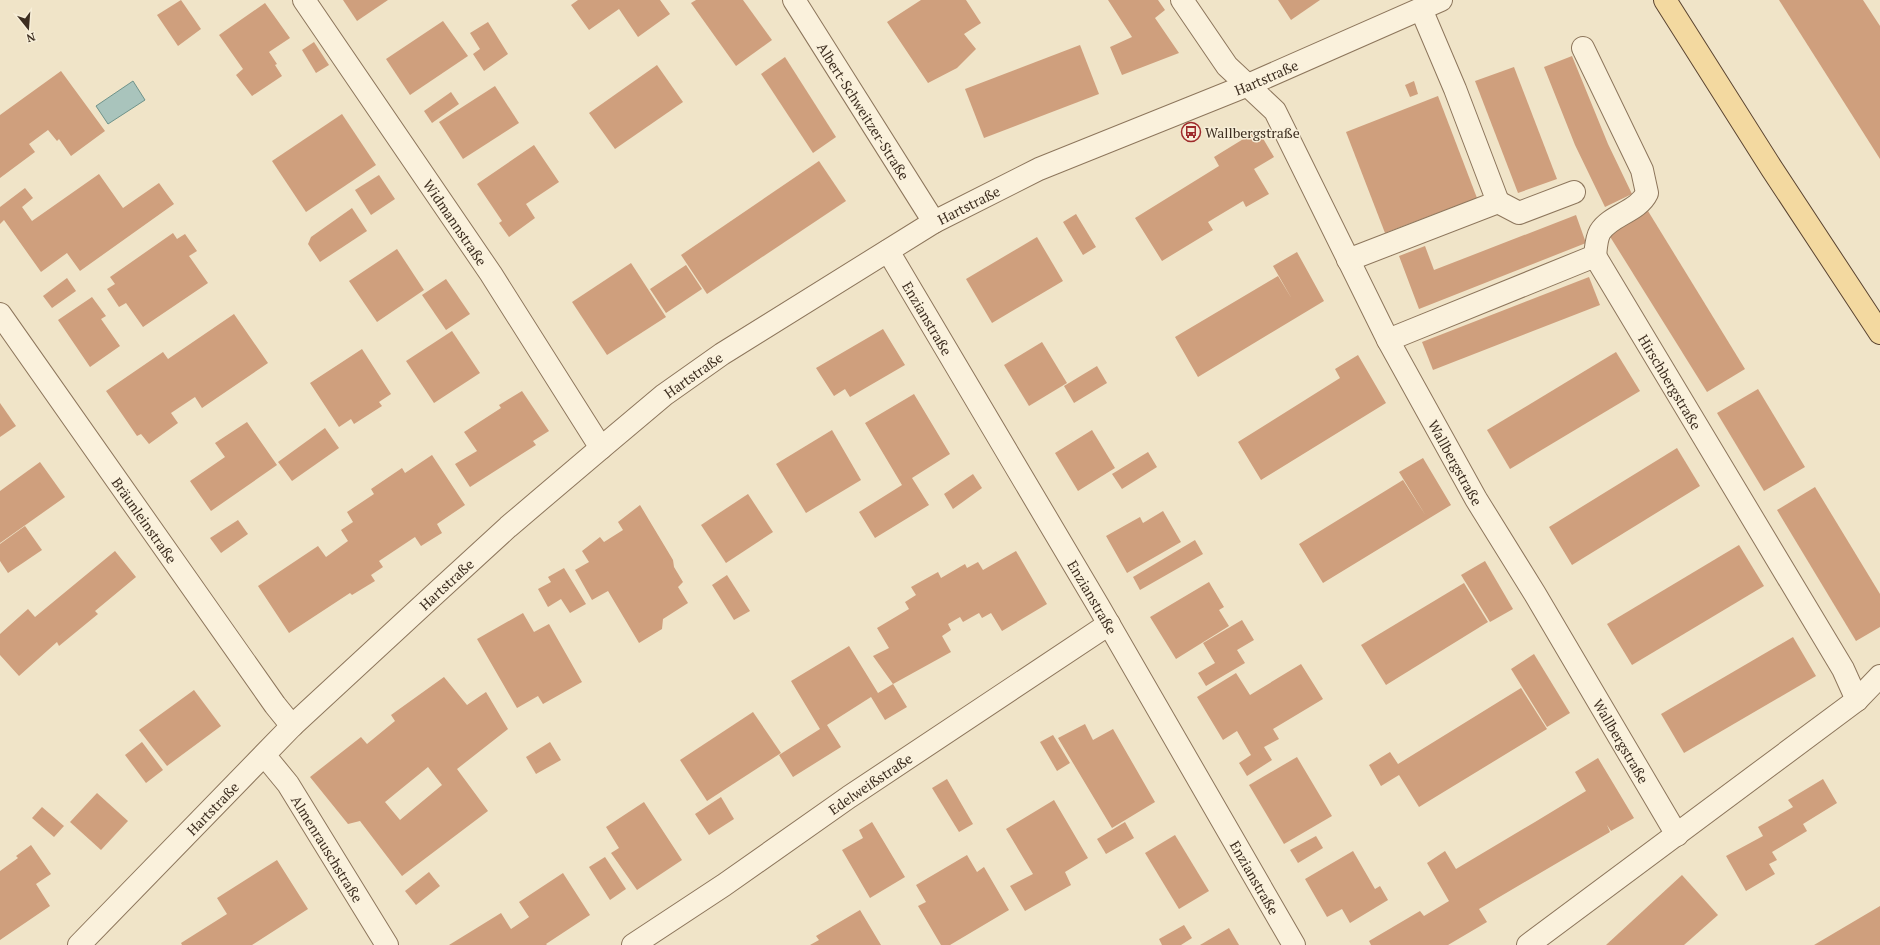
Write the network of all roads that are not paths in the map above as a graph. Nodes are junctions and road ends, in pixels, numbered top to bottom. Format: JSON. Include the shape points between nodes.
{"nodes":[{"id":1,"x":304,"y":0,"type":"edge"},
{"id":2,"x":794,"y":0,"type":"edge"},
{"id":3,"x":1182,"y":0,"type":"edge"},
{"id":4,"x":1441,"y":0,"type":"edge"},
{"id":5,"x":1665,"y":0,"type":"edge"},
{"id":6,"x":1421,"y":9,"type":"junction"},
{"id":7,"x":1583,"y":48,"type":"dead end"},
{"id":8,"x":1248,"y":85,"type":"junction"},
{"id":9,"x":1574,"y":192,"type":"dead end"},
{"id":10,"x":1498,"y":202,"type":"junction"},
{"id":11,"x":934,"y":222,"type":"junction"},
{"id":12,"x":888,"y":251,"type":"junction"},
{"id":13,"x":1595,"y":256,"type":"junction"},
{"id":14,"x":1348,"y":260,"type":"junction"},
{"id":15,"x":0,"y":314,"type":"edge"},
{"id":16,"x":1880,"y":333,"type":"edge"},
{"id":17,"x":1388,"y":340,"type":"junction"},
{"id":18,"x":601,"y":448,"type":"junction"},
{"id":19,"x":1109,"y":624,"type":"junction"},
{"id":20,"x":1880,"y":676,"type":"edge"},
{"id":21,"x":1857,"y":700,"type":"junction"},
{"id":22,"x":292,"y":726,"type":"junction"},
{"id":23,"x":265,"y":756,"type":"junction"},
{"id":24,"x":1677,"y":834,"type":"junction"},
{"id":25,"x":79,"y":945,"type":"edge"},
{"id":26,"x":387,"y":945,"type":"edge"},
{"id":27,"x":633,"y":945,"type":"edge"},
{"id":28,"x":1294,"y":945,"type":"edge"},
{"id":29,"x":1528,"y":945,"type":"edge"}],
"edges":[{"from":1,"to":18,"type":"street","name":"Widmannstraße","via":[[491,274]]},
{"from":2,"to":11,"type":"street","name":"Albert-Schweitzer-Straße"},
{"from":3,"to":8,"type":"street","name":"Wallbergstraße","via":[[1227,66]]},
{"from":4,"to":6,"type":"street","name":"Hartstraße"},
{"from":5,"to":16,"type":"main road"},
{"from":6,"to":8,"type":"street","name":"Hartstraße"},
{"from":6,"to":10,"type":"street"},
{"from":7,"to":13,"type":"street","via":[[1647,185],[1643,201],[1600,232]]},
{"from":8,"to":11,"type":"street","name":"Hartstraße","via":[[1039,168]]},
{"from":8,"to":14,"type":"street","name":"Wallbergstraße","via":[[1275,110]]},
{"from":9,"to":10,"type":"street","via":[[1519,213]]},
{"from":10,"to":14,"type":"street"},
{"from":11,"to":12,"type":"street","name":"Hartstraße"},
{"from":12,"to":18,"type":"street","name":"Hartstraße","via":[[722,354],[664,396]]},
{"from":12,"to":19,"type":"street","name":"Enzianstraße"},
{"from":13,"to":17,"type":"street"},
{"from":13,"to":21,"type":"street","name":"Hirschbergstraße","via":[[1843,669]]},
{"from":14,"to":17,"type":"street","name":"Wallbergstraße"},
{"from":15,"to":22,"type":"street","name":"Bräunleinstraße"},
{"from":17,"to":24,"type":"street","name":"Wallbergstraße","via":[[1476,499],[1539,599]]},
{"from":18,"to":22,"type":"street","name":"Hartstraße","via":[[508,527]]},
{"from":19,"to":27,"type":"street","name":"Edelweißstraße"},
{"from":19,"to":28,"type":"street","name":"Enzianstraße"},
{"from":20,"to":21,"type":"street"},
{"from":21,"to":24,"type":"street"},
{"from":22,"to":23,"type":"street","name":"Hartstraße"},
{"from":23,"to":25,"type":"street","name":"Hartstraße"},
{"from":23,"to":26,"type":"street","name":"Almenrauschstraße","via":[[288,784]]},
{"from":24,"to":29,"type":"street"}]}
